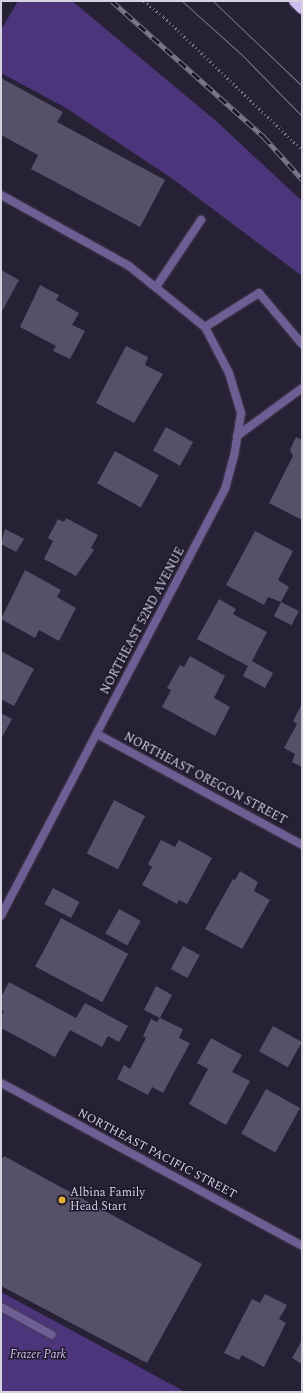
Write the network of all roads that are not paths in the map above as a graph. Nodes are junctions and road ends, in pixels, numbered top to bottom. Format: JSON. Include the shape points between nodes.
{"nodes":[{"id":1,"x":295,"y":1,"type":"edge"},
{"id":2,"x":302,"y":8,"type":"edge"},
{"id":3,"x":1,"y":195,"type":"edge"},
{"id":4,"x":201,"y":220,"type":"dead end"},
{"id":5,"x":156,"y":287,"type":"junction"},
{"id":6,"x":205,"y":328,"type":"junction"},
{"id":7,"x":302,"y":344,"type":"edge"},
{"id":8,"x":302,"y":388,"type":"edge"},
{"id":9,"x":237,"y":436,"type":"junction"},
{"id":10,"x":97,"y":734,"type":"junction"},
{"id":11,"x":302,"y":845,"type":"edge"},
{"id":12,"x":1,"y":916,"type":"edge"},
{"id":13,"x":1,"y":1083,"type":"edge"},
{"id":14,"x":302,"y":1246,"type":"edge"},
{"id":15,"x":1,"y":1307,"type":"edge"},
{"id":16,"x":52,"y":1336,"type":"dead end"}],
"edges":[{"from":1,"to":2,"type":"highway"},
{"from":3,"to":5,"type":"street","via":[[129,266]]},
{"from":4,"to":5,"type":"street"},
{"from":5,"to":6,"type":"street"},
{"from":6,"to":7,"type":"street","via":[[259,293]]},
{"from":6,"to":9,"type":"street","name":"NORTHEAST 52ND AVENUE","via":[[228,373],[239,406],[241,413]]},
{"from":8,"to":9,"type":"street"},
{"from":9,"to":10,"type":"street","name":"NORTHEAST 52ND AVENUE","via":[[225,489]]},
{"from":10,"to":11,"type":"street","name":"NORTHEAST OREGON STREET"},
{"from":10,"to":12,"type":"street","name":"NORTHEAST 52ND AVENUE"},
{"from":13,"to":14,"type":"street","name":"NORTHEAST PACIFIC STREET"},
{"from":15,"to":16,"type":"street"}]}
